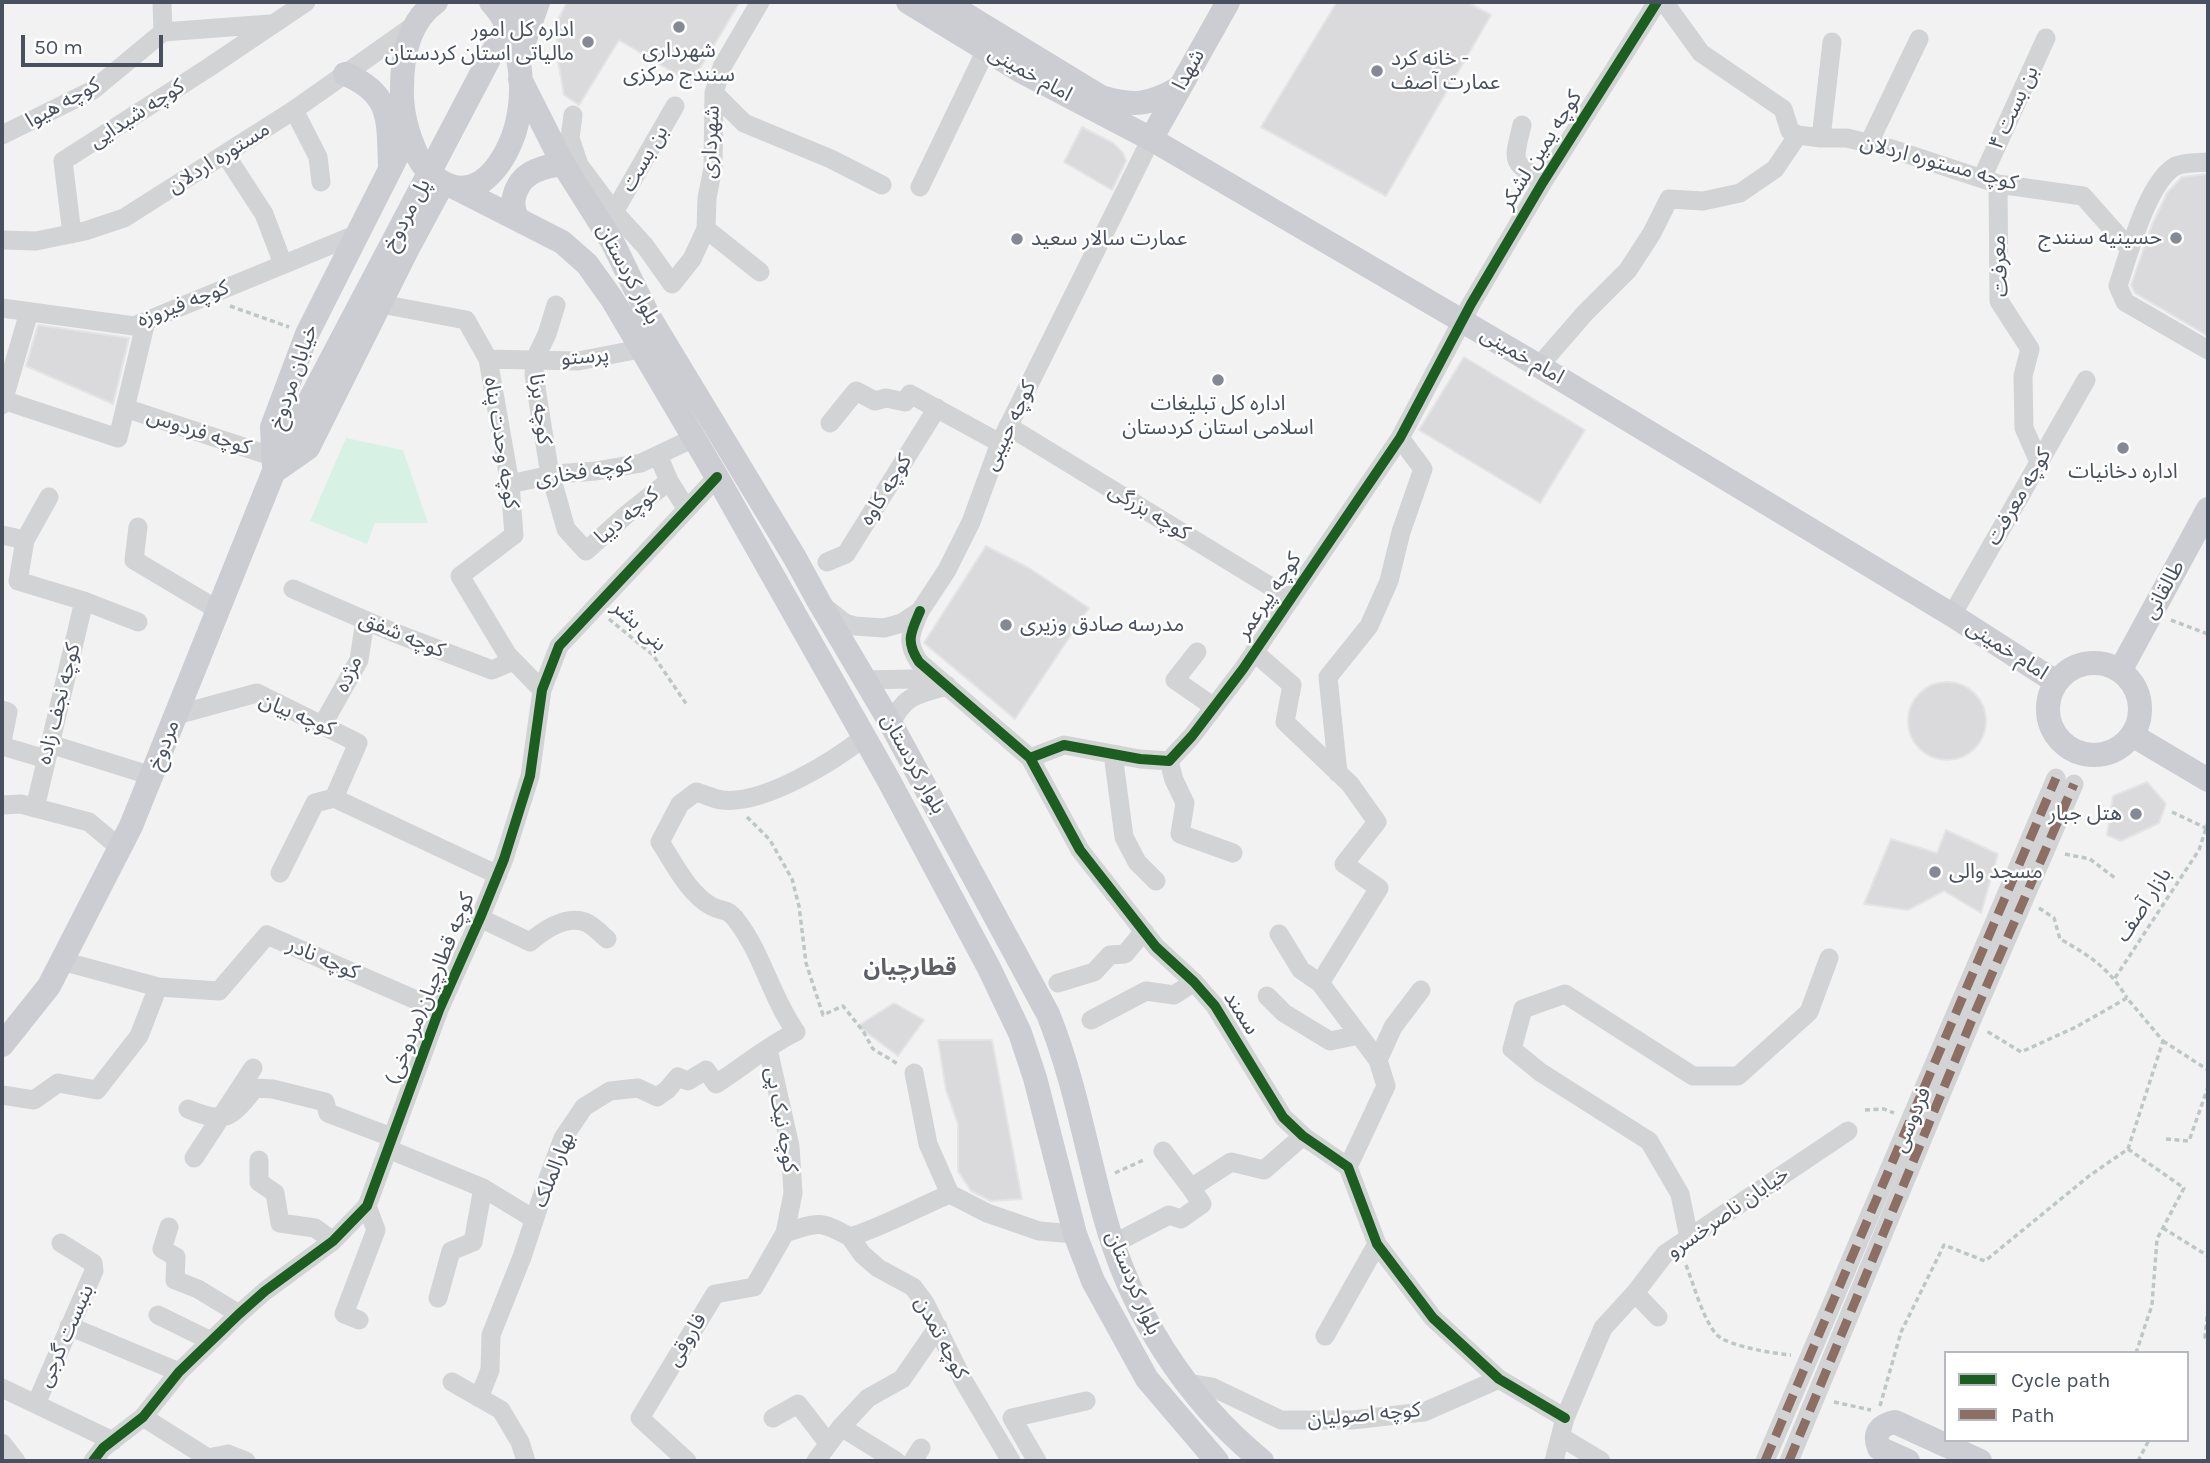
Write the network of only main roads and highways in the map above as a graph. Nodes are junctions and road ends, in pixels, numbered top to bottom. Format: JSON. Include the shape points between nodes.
{"nodes":[{"id":1,"x":436,"y":2,"type":"edge"},
{"id":2,"x":491,"y":2,"type":"edge"},
{"id":3,"x":519,"y":2,"type":"edge"},
{"id":4,"x":538,"y":2,"type":"edge"},
{"id":5,"x":908,"y":2,"type":"edge"},
{"id":6,"x":945,"y":2,"type":"edge"},
{"id":7,"x":1228,"y":2,"type":"edge"},
{"id":8,"x":519,"y":69,"type":"junction"},
{"id":9,"x":345,"y":74,"type":"road end"},
{"id":10,"x":1179,"y":88,"type":"junction"},
{"id":11,"x":408,"y":134,"type":"junction"},
{"id":12,"x":1151,"y":139,"type":"junction"},
{"id":13,"x":563,"y":164,"type":"junction"},
{"id":14,"x":390,"y":168,"type":"junction"},
{"id":15,"x":449,"y":185,"type":"junction"},
{"id":16,"x":518,"y":219,"type":"junction"},
{"id":17,"x":295,"y":428,"type":"joint"},
{"id":18,"x":274,"y":464,"type":"junction"},
{"id":19,"x":2208,"y":509,"type":"edge"},
{"id":20,"x":2120,"y":671,"type":"junction"},
{"id":21,"x":2056,"y":682,"type":"junction"},
{"id":22,"x":2136,"y":728,"type":"junction"},
{"id":23,"x":2208,"y":762,"type":"edge"},
{"id":24,"x":2208,"y":780,"type":"edge"},
{"id":25,"x":2,"y":1045,"type":"edge"},
{"id":26,"x":1217,"y":1461,"type":"edge"},
{"id":27,"x":1262,"y":1461,"type":"edge"},
{"id":28,"x":1908,"y":1461,"type":"edge"},
{"id":29,"x":1980,"y":1461,"type":"edge"}],
"edges":[{"from":1,"to":11,"type":"main road","name":"بلوار کردستان","via":[[416,24],[404,54],[403,117]]},
{"from":2,"to":8,"type":"main road","via":[[508,26]]},
{"from":3,"to":17,"type":"main road","name":"پل مردوخ","bridge":true},
{"from":4,"to":8,"type":"main road"},
{"from":5,"to":12,"type":"main road","name":"امام خمینی","via":[[1019,70]]},
{"from":6,"to":10,"type":"main road","name":"امام خمینی","via":[[1101,97],[1138,104]]},
{"from":7,"to":10,"type":"main road","name":"شهدا"},
{"from":8,"to":13,"type":"main road","name":"بلوار کردستان"},
{"from":8,"to":15,"type":"main road","via":[[518,118],[502,159],[476,184]]},
{"from":9,"to":14,"type":"main road","via":[[364,82],[386,111]]},
{"from":10,"to":12,"type":"main road","name":"شهدا"},
{"from":11,"to":14,"type":"main road","name":"خیابان مردوخ"},
{"from":11,"to":15,"type":"main road","name":"بلوار کردستان","via":[[422,166]]},
{"from":12,"to":21,"type":"main road","name":"امام خمینی","via":[[1539,366]]},
{"from":13,"to":16,"type":"main road","via":[[533,171],[524,178],[513,200]]},
{"from":13,"to":27,"type":"main road","name":"بلوار کردستان","via":[[891,724],[1048,1014],[1066,1065],[1105,1217],[1122,1266],[1161,1348],[1205,1408]]},
{"from":14,"to":18,"type":"main road","name":"خیابان مردوخ","via":[[307,334],[272,427]]},
{"from":15,"to":16,"type":"main road","name":"بلوار کردستان"},
{"from":15,"to":18,"type":"main road","name":"خیابان مردوخ","via":[[408,248],[308,448]]},
{"from":16,"to":26,"type":"main road","name":"بلوار کردستان","via":[[562,242],[587,264],[612,299],[864,737],[1020,1033],[1075,1234],[1093,1280],[1147,1379]]},
{"from":17,"to":18,"type":"main road","name":"مردوخ"},
{"from":18,"to":25,"type":"main road","name":"مردوخ","via":[[120,848],[49,986]]},
{"from":19,"to":20,"type":"main road","name":"طالقانی"},
{"from":20,"to":21,"type":"main road","via":[[2101,663],[2080,664]]},
{"from":20,"to":22,"type":"main road","via":[[2137,692]]},
{"from":21,"to":22,"type":"main road","via":[[2049,696],[2049,723],[2055,735],[2076,752],[2113,751]]},
{"from":22,"to":23,"type":"main road"},
{"from":22,"to":24,"type":"main road"},
{"from":28,"to":29,"type":"main road","via":[[1879,1448],[1875,1438],[1889,1418]]}]}
